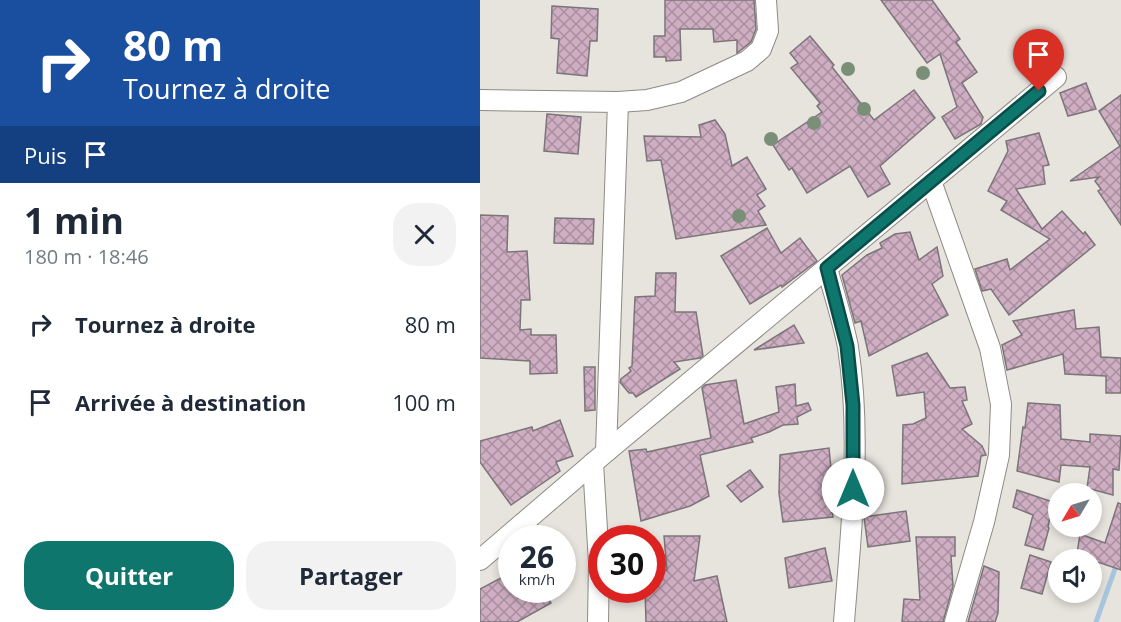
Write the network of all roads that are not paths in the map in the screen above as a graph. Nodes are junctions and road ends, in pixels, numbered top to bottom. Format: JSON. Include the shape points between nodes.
{"nodes":[{"id":1,"x":766,"y":0,"type":"edge"},
{"id":2,"x":1056,"y":77,"type":"dead end"},
{"id":3,"x":480,"y":100,"type":"edge"},
{"id":4,"x":618,"y":102,"type":"junction"},
{"id":5,"x":931,"y":181,"type":"junction"},
{"id":6,"x":827,"y":268,"type":"junction"},
{"id":7,"x":599,"y":457,"type":"junction"},
{"id":8,"x":480,"y":560,"type":"edge"},
{"id":9,"x":598,"y":622,"type":"edge"},
{"id":10,"x":844,"y":622,"type":"edge"},
{"id":11,"x":955,"y":622,"type":"edge"}],
"edges":[{"from":1,"to":4,"type":"street","via":[[768,31],[761,49],[747,61],[681,92]]},
{"from":2,"to":5,"type":"street"},
{"from":3,"to":4,"type":"street"},
{"from":4,"to":7,"type":"street"},
{"from":5,"to":6,"type":"street"},
{"from":5,"to":11,"type":"street","via":[[990,348],[1001,404],[999,455]]},
{"from":6,"to":7,"type":"street"},
{"from":6,"to":10,"type":"street","via":[[847,346],[853,405],[852,510]]},
{"from":7,"to":8,"type":"street"},
{"from":7,"to":9,"type":"street"}]}
